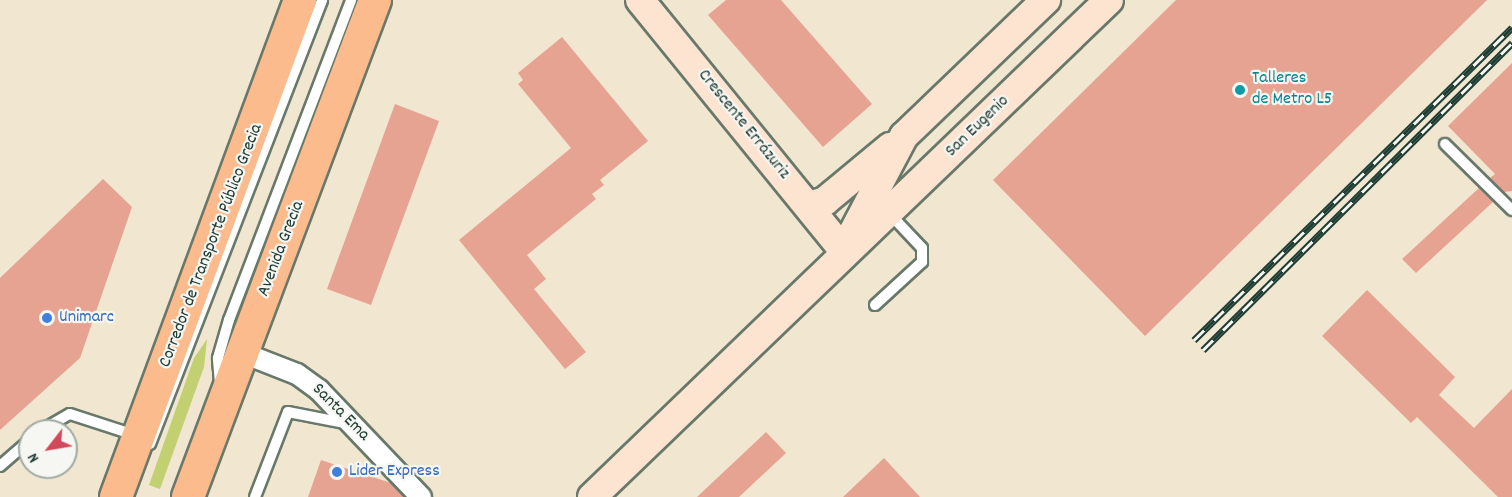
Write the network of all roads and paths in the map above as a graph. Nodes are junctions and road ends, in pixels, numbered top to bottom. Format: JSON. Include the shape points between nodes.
{"nodes":[{"id":1,"x":300,"y":0,"type":"edge"},
{"id":2,"x":322,"y":0,"type":"edge"},
{"id":3,"x":351,"y":0,"type":"edge"},
{"id":4,"x":375,"y":0,"type":"edge"},
{"id":5,"x":640,"y":0,"type":"edge"},
{"id":6,"x":1046,"y":0,"type":"edge"},
{"id":7,"x":1109,"y":0,"type":"edge"},
{"id":8,"x":904,"y":136,"type":"junction"},
{"id":9,"x":1444,"y":144,"type":"dead end"},
{"id":10,"x":808,"y":206,"type":"junction"},
{"id":11,"x":1512,"y":210,"type":"edge"},
{"id":12,"x":889,"y":213,"type":"junction"},
{"id":13,"x":845,"y":252,"type":"junction"},
{"id":14,"x":875,"y":304,"type":"dead end"},
{"id":15,"x":243,"y":353,"type":"junction"},
{"id":16,"x":222,"y":411,"type":"junction"},
{"id":17,"x":61,"y":419,"type":"edge"},
{"id":18,"x":352,"y":425,"type":"junction"},
{"id":19,"x":135,"y":435,"type":"junction"},
{"id":20,"x":18,"y":450,"type":"edge"},
{"id":21,"x":0,"y":466,"type":"edge"},
{"id":22,"x":118,"y":497,"type":"edge"},
{"id":23,"x":189,"y":497,"type":"edge"},
{"id":24,"x":255,"y":497,"type":"edge"},
{"id":25,"x":421,"y":497,"type":"edge"},
{"id":26,"x":592,"y":497,"type":"edge"}],
"edges":[{"from":1,"to":19,"type":"main road"},
{"from":2,"to":22,"type":"lane","name":"Corredor de Transporte Público Grecia","via":[[161,424]]},
{"from":3,"to":16,"type":"lane","via":[[229,321],[218,358]]},
{"from":4,"to":15,"type":"main road","name":"Avenida Grecia"},
{"from":5,"to":10,"type":"main road","name":"Crescente Errázuriz"},
{"from":6,"to":8,"type":"main road","name":"San Eugenio"},
{"from":7,"to":12,"type":"main road","name":"San Eugenio"},
{"from":8,"to":10,"type":"main road","via":[[825,201]]},
{"from":8,"to":13,"type":"main road","name":"San Eugenio","via":[[852,228]]},
{"from":9,"to":11,"type":"lane"},
{"from":10,"to":13,"type":"main road","name":"Crescente Errázuriz"},
{"from":12,"to":13,"type":"main road","name":"San Eugenio"},
{"from":12,"to":14,"type":"lane","via":[[922,248],[922,262]]},
{"from":13,"to":26,"type":"main road","name":"San Eugenio"},
{"from":15,"to":16,"type":"main road","name":"Avenida Grecia"},
{"from":15,"to":18,"type":"street","name":"Santa Ema","via":[[308,381]]},
{"from":16,"to":23,"type":"main road","name":"Avenida Grecia"},
{"from":17,"to":19,"type":"lane","via":[[70,414]]},
{"from":18,"to":24,"type":"lane","via":[[288,412]]},
{"from":18,"to":25,"type":"street","name":"Santa Ema"},
{"from":19,"to":22,"type":"main road"},
{"from":20,"to":21,"type":"lane"}]}
